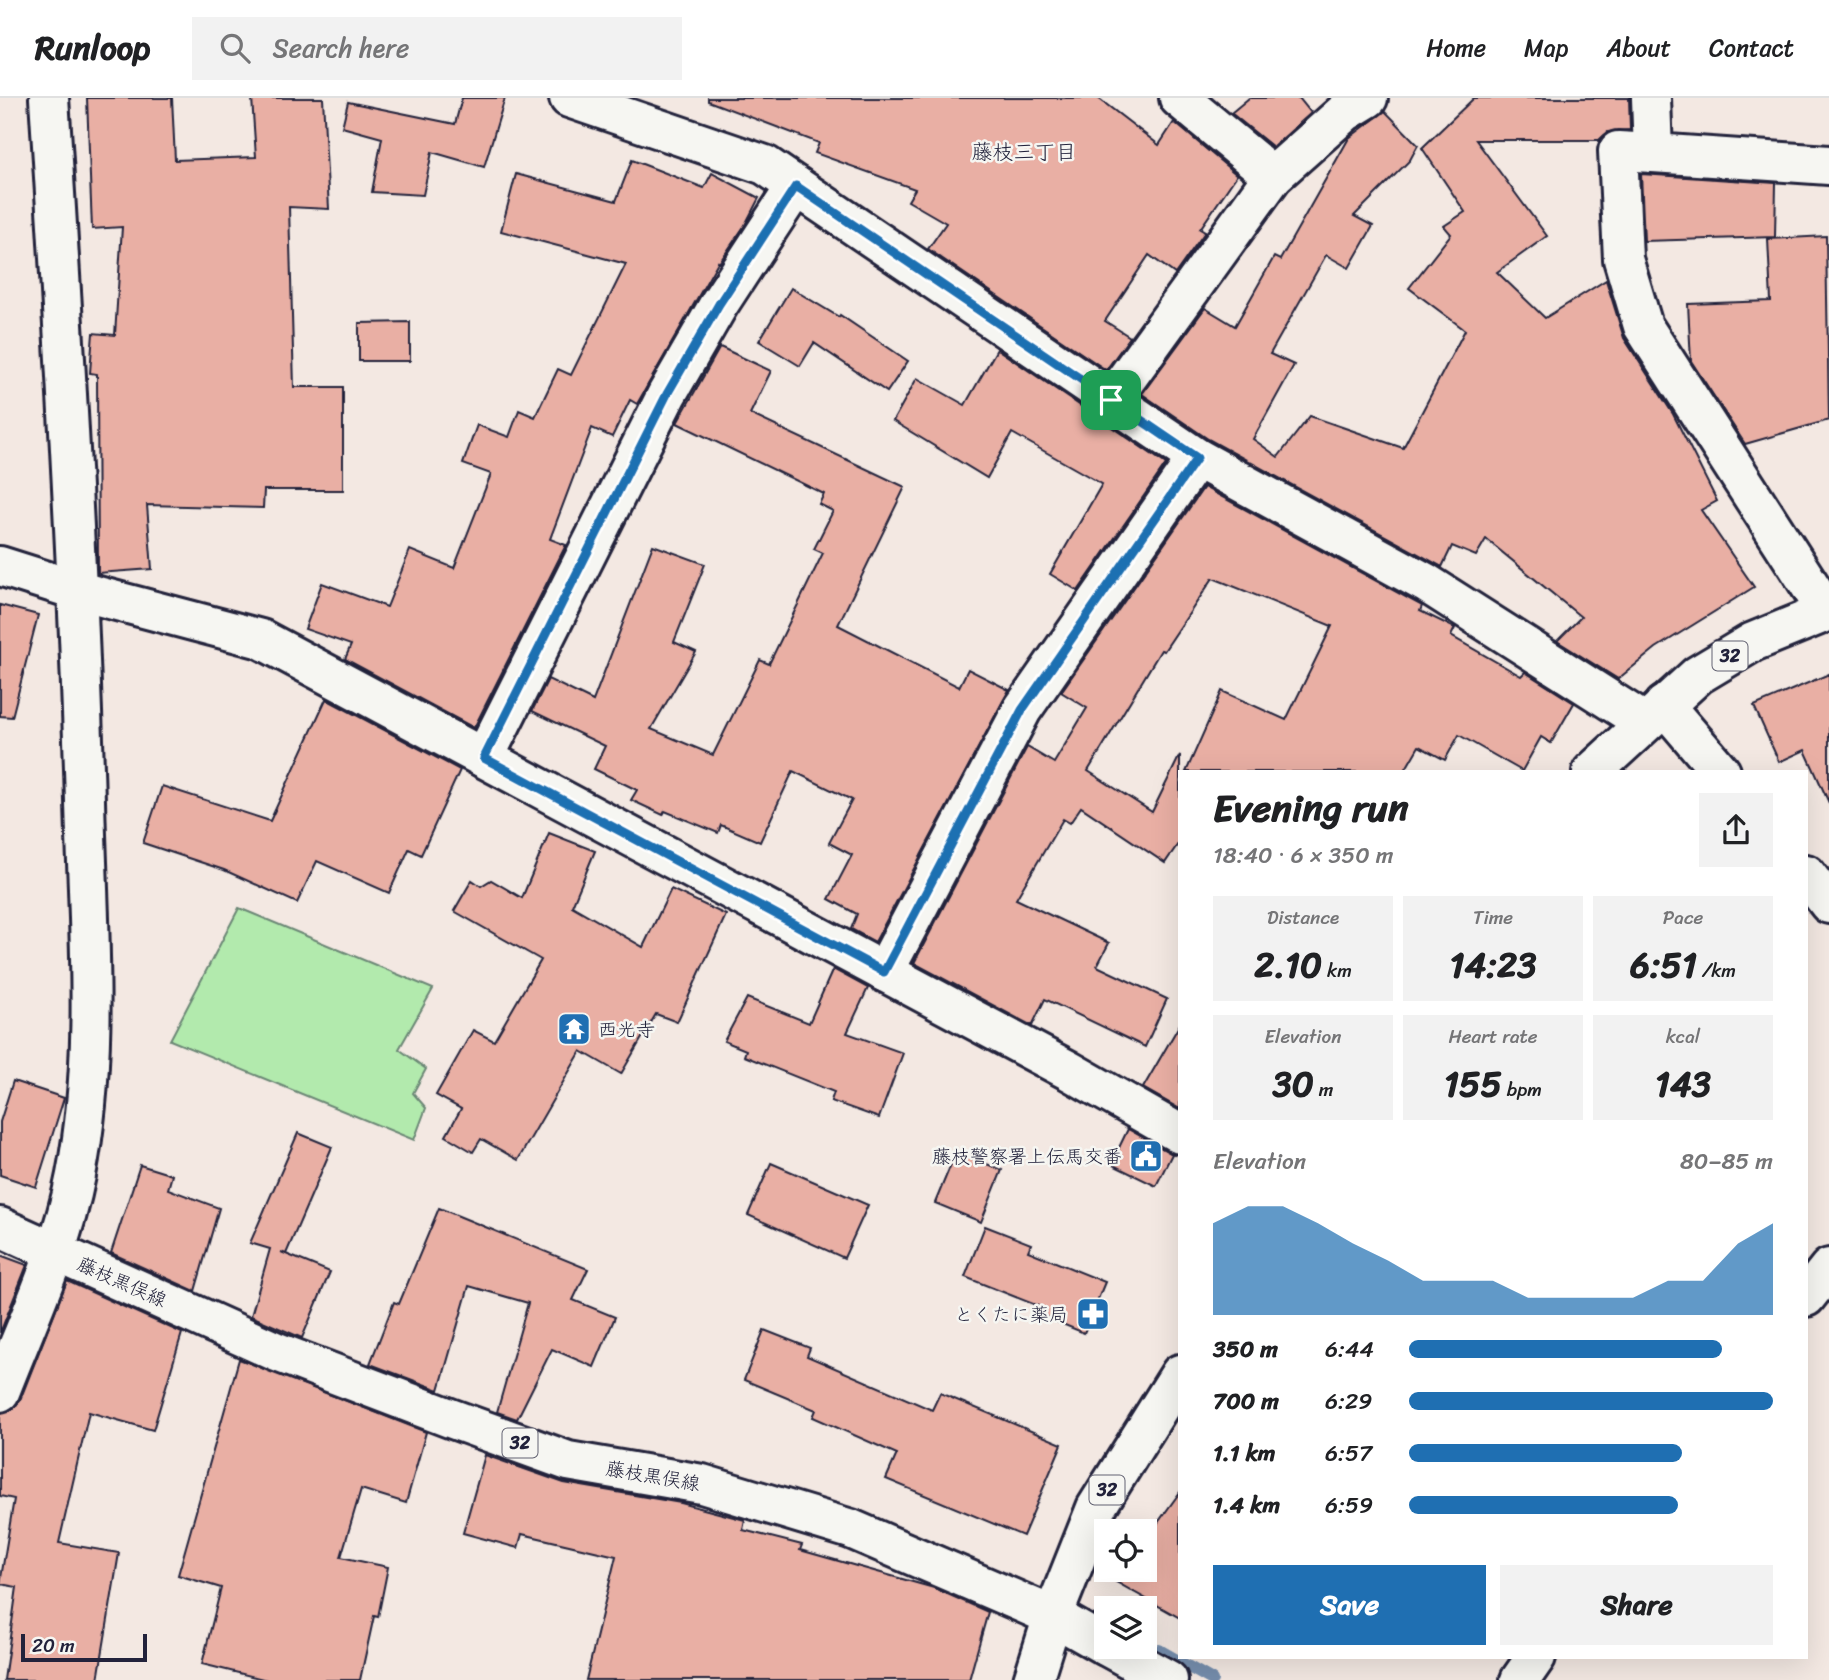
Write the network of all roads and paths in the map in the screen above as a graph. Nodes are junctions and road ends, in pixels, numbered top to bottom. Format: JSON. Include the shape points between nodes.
{"nodes":[{"id":1,"x":49,"y":98,"type":"edge"},
{"id":2,"x":569,"y":98,"type":"edge"},
{"id":3,"x":1180,"y":98,"type":"edge"},
{"id":4,"x":1368,"y":98,"type":"edge"},
{"id":5,"x":1651,"y":98,"type":"edge"},
{"id":6,"x":1653,"y":153,"type":"junction"},
{"id":7,"x":1829,"y":164,"type":"edge"},
{"id":8,"x":1273,"y":176,"type":"junction"},
{"id":9,"x":796,"y":186,"type":"junction"},
{"id":10,"x":1111,"y":400,"type":"junction"},
{"id":11,"x":1197,"y":458,"type":"junction"},
{"id":12,"x":0,"y":566,"type":"edge"},
{"id":13,"x":79,"y":591,"type":"junction"},
{"id":14,"x":1828,"y":612,"type":"edge"},
{"id":15,"x":1654,"y":713,"type":"junction"},
{"id":16,"x":484,"y":758,"type":"junction"},
{"id":17,"x":1594,"y":770,"type":"edge"},
{"id":18,"x":1719,"y":770,"type":"edge"},
{"id":19,"x":1808,"y":877,"type":"edge"},
{"id":20,"x":1829,"y":904,"type":"edge"},
{"id":21,"x":884,"y":972,"type":"junction"},
{"id":22,"x":1178,"y":1133,"type":"edge"},
{"id":23,"x":0,"y":1227,"type":"edge"},
{"id":24,"x":54,"y":1251,"type":"junction"},
{"id":25,"x":1829,"y":1268,"type":"edge"},
{"id":26,"x":1808,"y":1294,"type":"edge"},
{"id":27,"x":1178,"y":1377,"type":"edge"},
{"id":28,"x":0,"y":1392,"type":"edge"},
{"id":29,"x":1053,"y":1616,"type":"junction"},
{"id":30,"x":1094,"y":1639,"type":"edge"},
{"id":31,"x":1130,"y":1659,"type":"edge"},
{"id":32,"x":1535,"y":1659,"type":"edge"},
{"id":33,"x":1033,"y":1680,"type":"edge"},
{"id":34,"x":1168,"y":1680,"type":"edge"},
{"id":35,"x":1520,"y":1680,"type":"edge"}],
"edges":[{"from":1,"to":13,"type":"street"},
{"from":2,"to":9,"type":"street","via":[[765,165]]},
{"from":3,"to":8,"type":"street"},
{"from":4,"to":8,"type":"street","via":[[1345,112]]},
{"from":5,"to":6,"type":"street"},
{"from":6,"to":7,"type":"street"},
{"from":6,"to":14,"type":"street","via":[[1618,150],[1623,259],[1643,326]]},
{"from":8,"to":10,"type":"street"},
{"from":9,"to":10,"type":"street"},
{"from":9,"to":16,"type":"street","via":[[667,394]]},
{"from":10,"to":11,"type":"street"},
{"from":11,"to":15,"type":"street"},
{"from":11,"to":21,"type":"street","via":[[1022,710]]},
{"from":12,"to":13,"type":"street"},
{"from":13,"to":16,"type":"street","via":[[261,639]]},
{"from":13,"to":24,"type":"street","via":[[91,1020],[86,1110],[76,1178]]},
{"from":14,"to":15,"type":"street","number":"32","via":[[1753,642],[1698,675]]},
{"from":15,"to":17,"type":"street","number":"32"},
{"from":15,"to":18,"type":"street"},
{"from":16,"to":21,"type":"street"},
{"from":19,"to":20,"type":"street"},
{"from":21,"to":22,"type":"street"},
{"from":23,"to":24,"type":"street","name":"藤枝黒俣線","number":"32"},
{"from":24,"to":28,"type":"street"},
{"from":24,"to":29,"type":"street","name":"藤枝黒俣線","number":"32","via":[[276,1352],[568,1461],[702,1484],[851,1529]]},
{"from":25,"to":26,"type":"street"},
{"from":27,"to":29,"type":"street","number":"32","via":[[1096,1508]]},
{"from":29,"to":30,"type":"street","name":"藤枝黒俣線"},
{"from":29,"to":33,"type":"street"},
{"from":31,"to":34,"type":"street","name":"藤枝黒俣線"},
{"from":32,"to":35,"type":"street"}]}
